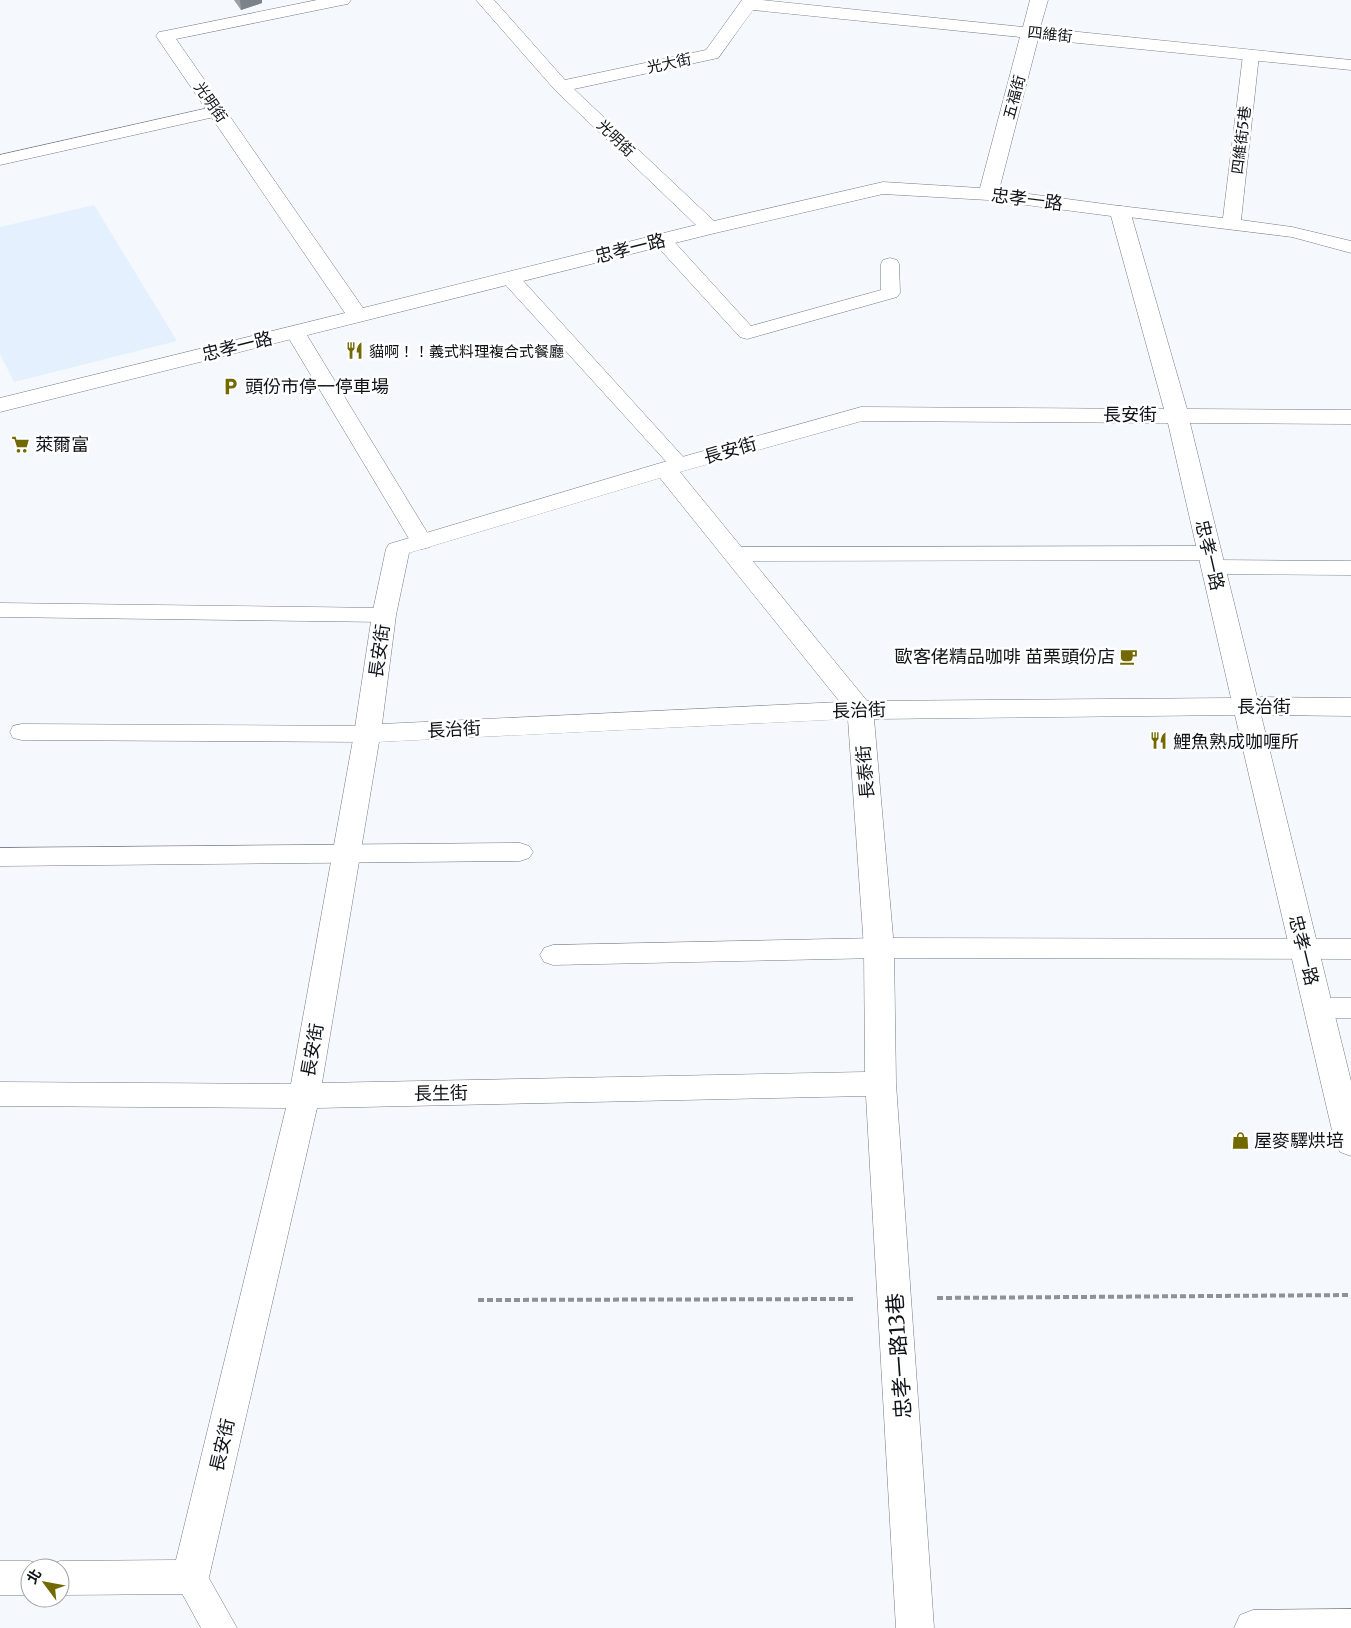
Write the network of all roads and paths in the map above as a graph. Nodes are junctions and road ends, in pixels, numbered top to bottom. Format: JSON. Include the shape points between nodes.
{"nodes":[{"id":1,"x":342,"y":0,"type":"edge"},
{"id":2,"x":485,"y":0,"type":"edge"},
{"id":3,"x":1039,"y":0,"type":"edge"},
{"id":4,"x":750,"y":2,"type":"edge"},
{"id":5,"x":281,"y":6,"type":"edge"},
{"id":6,"x":1031,"y":32,"type":"junction"},
{"id":7,"x":1251,"y":55,"type":"junction"},
{"id":8,"x":1351,"y":66,"type":"edge"},
{"id":9,"x":561,"y":86,"type":"junction"},
{"id":10,"x":217,"y":111,"type":"junction"},
{"id":11,"x":0,"y":160,"type":"edge"},
{"id":12,"x":988,"y":194,"type":"junction"},
{"id":13,"x":1120,"y":211,"type":"junction"},
{"id":14,"x":1230,"y":225,"type":"junction"},
{"id":15,"x":710,"y":228,"type":"junction"},
{"id":16,"x":662,"y":240,"type":"junction"},
{"id":17,"x":1351,"y":247,"type":"edge"},
{"id":18,"x":890,"y":264,"type":"dead end"},
{"id":19,"x":510,"y":278,"type":"junction"},
{"id":20,"x":358,"y":316,"type":"junction"},
{"id":21,"x":295,"y":332,"type":"junction"},
{"id":22,"x":0,"y":405,"type":"edge"},
{"id":23,"x":1177,"y":414,"type":"junction"},
{"id":24,"x":1351,"y":417,"type":"edge"},
{"id":25,"x":672,"y":466,"type":"junction"},
{"id":26,"x":422,"y":542,"type":"junction"},
{"id":27,"x":734,"y":554,"type":"junction"},
{"id":28,"x":1212,"y":560,"type":"junction"},
{"id":29,"x":1351,"y":568,"type":"edge"},
{"id":30,"x":0,"y":610,"type":"edge"},
{"id":31,"x":384,"y":615,"type":"junction"},
{"id":32,"x":1246,"y":706,"type":"junction"},
{"id":33,"x":1351,"y":707,"type":"edge"},
{"id":34,"x":860,"y":710,"type":"junction"},
{"id":35,"x":22,"y":732,"type":"dead end"},
{"id":36,"x":367,"y":734,"type":"junction"},
{"id":37,"x":520,"y":852,"type":"dead end"},
{"id":38,"x":346,"y":853,"type":"junction"},
{"id":39,"x":0,"y":857,"type":"edge"},
{"id":40,"x":878,"y":948,"type":"junction"},
{"id":41,"x":1351,"y":949,"type":"edge"},
{"id":42,"x":1303,"y":950,"type":"junction"},
{"id":43,"x":553,"y":956,"type":"dead end"},
{"id":44,"x":1319,"y":1008,"type":"junction"},
{"id":45,"x":1351,"y":1008,"type":"edge"},
{"id":46,"x":881,"y":1084,"type":"junction"},
{"id":47,"x":0,"y":1094,"type":"edge"},
{"id":48,"x":304,"y":1096,"type":"junction"},
{"id":49,"x":1349,"y":1125,"type":"edge"},
{"id":50,"x":190,"y":1577,"type":"junction"},
{"id":51,"x":0,"y":1578,"type":"edge"},
{"id":52,"x":20,"y":1578,"type":"edge"},
{"id":53,"x":70,"y":1578,"type":"edge"},
{"id":54,"x":1351,"y":1627,"type":"edge"},
{"id":55,"x":220,"y":1628,"type":"edge"},
{"id":56,"x":915,"y":1628,"type":"edge"},
{"id":57,"x":1253,"y":1628,"type":"edge"}],
"edges":[{"from":1,"to":5,"type":"street","name":"光明街"},
{"from":2,"to":9,"type":"street","name":"光明街"},
{"from":3,"to":6,"type":"street","name":"五福街"},
{"from":4,"to":6,"type":"street","name":"四維街"},
{"from":4,"to":9,"type":"street","name":"光大街","via":[[712,54]]},
{"from":5,"to":10,"type":"street","name":"光明街","via":[[165,36]]},
{"from":6,"to":7,"type":"street","name":"四維街"},
{"from":6,"to":12,"type":"street","name":"五福街"},
{"from":7,"to":8,"type":"street","name":"四維街"},
{"from":7,"to":14,"type":"lane","name":"四維街5巷"},
{"from":9,"to":15,"type":"street","name":"光明街"},
{"from":10,"to":11,"type":"lane"},
{"from":10,"to":20,"type":"street","name":"光明街"},
{"from":12,"to":13,"type":"street","name":"忠孝一路"},
{"from":12,"to":15,"type":"street","name":"忠孝一路","via":[[883,188]]},
{"from":13,"to":14,"type":"lane"},
{"from":13,"to":23,"type":"street","name":"忠孝一路"},
{"from":14,"to":17,"type":"lane","via":[[1292,232]]},
{"from":15,"to":16,"type":"street","name":"忠孝一路"},
{"from":16,"to":18,"type":"lane","via":[[747,333],[890,293]]},
{"from":16,"to":19,"type":"street","name":"忠孝一路"},
{"from":19,"to":20,"type":"street","name":"忠孝一路"},
{"from":19,"to":25,"type":"lane"},
{"from":20,"to":21,"type":"street","name":"忠孝一路"},
{"from":21,"to":22,"type":"street","name":"忠孝一路"},
{"from":21,"to":26,"type":"lane"},
{"from":23,"to":24,"type":"street","name":"長安街"},
{"from":23,"to":25,"type":"street","name":"長安街","via":[[862,414]]},
{"from":23,"to":28,"type":"street","name":"忠孝一路"},
{"from":25,"to":26,"type":"street","name":"長安街"},
{"from":25,"to":27,"type":"street"},
{"from":26,"to":31,"type":"street","name":"長安街","via":[[398,549]]},
{"from":27,"to":28,"type":"lane"},
{"from":27,"to":34,"type":"street"},
{"from":28,"to":29,"type":"lane"},
{"from":28,"to":32,"type":"street","name":"忠孝一路"},
{"from":30,"to":31,"type":"lane"},
{"from":31,"to":36,"type":"street","name":"長安街"},
{"from":32,"to":33,"type":"street","name":"長治街"},
{"from":32,"to":34,"type":"street","name":"長治街"},
{"from":32,"to":42,"type":"street","name":"忠孝一路"},
{"from":34,"to":36,"type":"street","name":"長治街"},
{"from":34,"to":40,"type":"street","name":"長泰街"},
{"from":35,"to":36,"type":"lane"},
{"from":36,"to":38,"type":"street","name":"長安街"},
{"from":37,"to":38,"type":"lane"},
{"from":38,"to":39,"type":"lane"},
{"from":38,"to":48,"type":"street","name":"長安街"},
{"from":40,"to":42,"type":"lane"},
{"from":40,"to":43,"type":"lane"},
{"from":40,"to":46,"type":"street","name":"長泰街"},
{"from":41,"to":42,"type":"lane"},
{"from":42,"to":44,"type":"street","name":"忠孝一路"},
{"from":44,"to":45,"type":"lane"},
{"from":44,"to":49,"type":"street","name":"忠孝一路"},
{"from":46,"to":48,"type":"street","name":"長生街"},
{"from":46,"to":56,"type":"street","name":"忠孝一路13巷"},
{"from":47,"to":48,"type":"street","name":"長生街"},
{"from":48,"to":50,"type":"street","name":"長安街"},
{"from":50,"to":53,"type":"street"},
{"from":50,"to":55,"type":"lane"},
{"from":51,"to":52,"type":"street"},
{"from":54,"to":57,"type":"street"}]}
